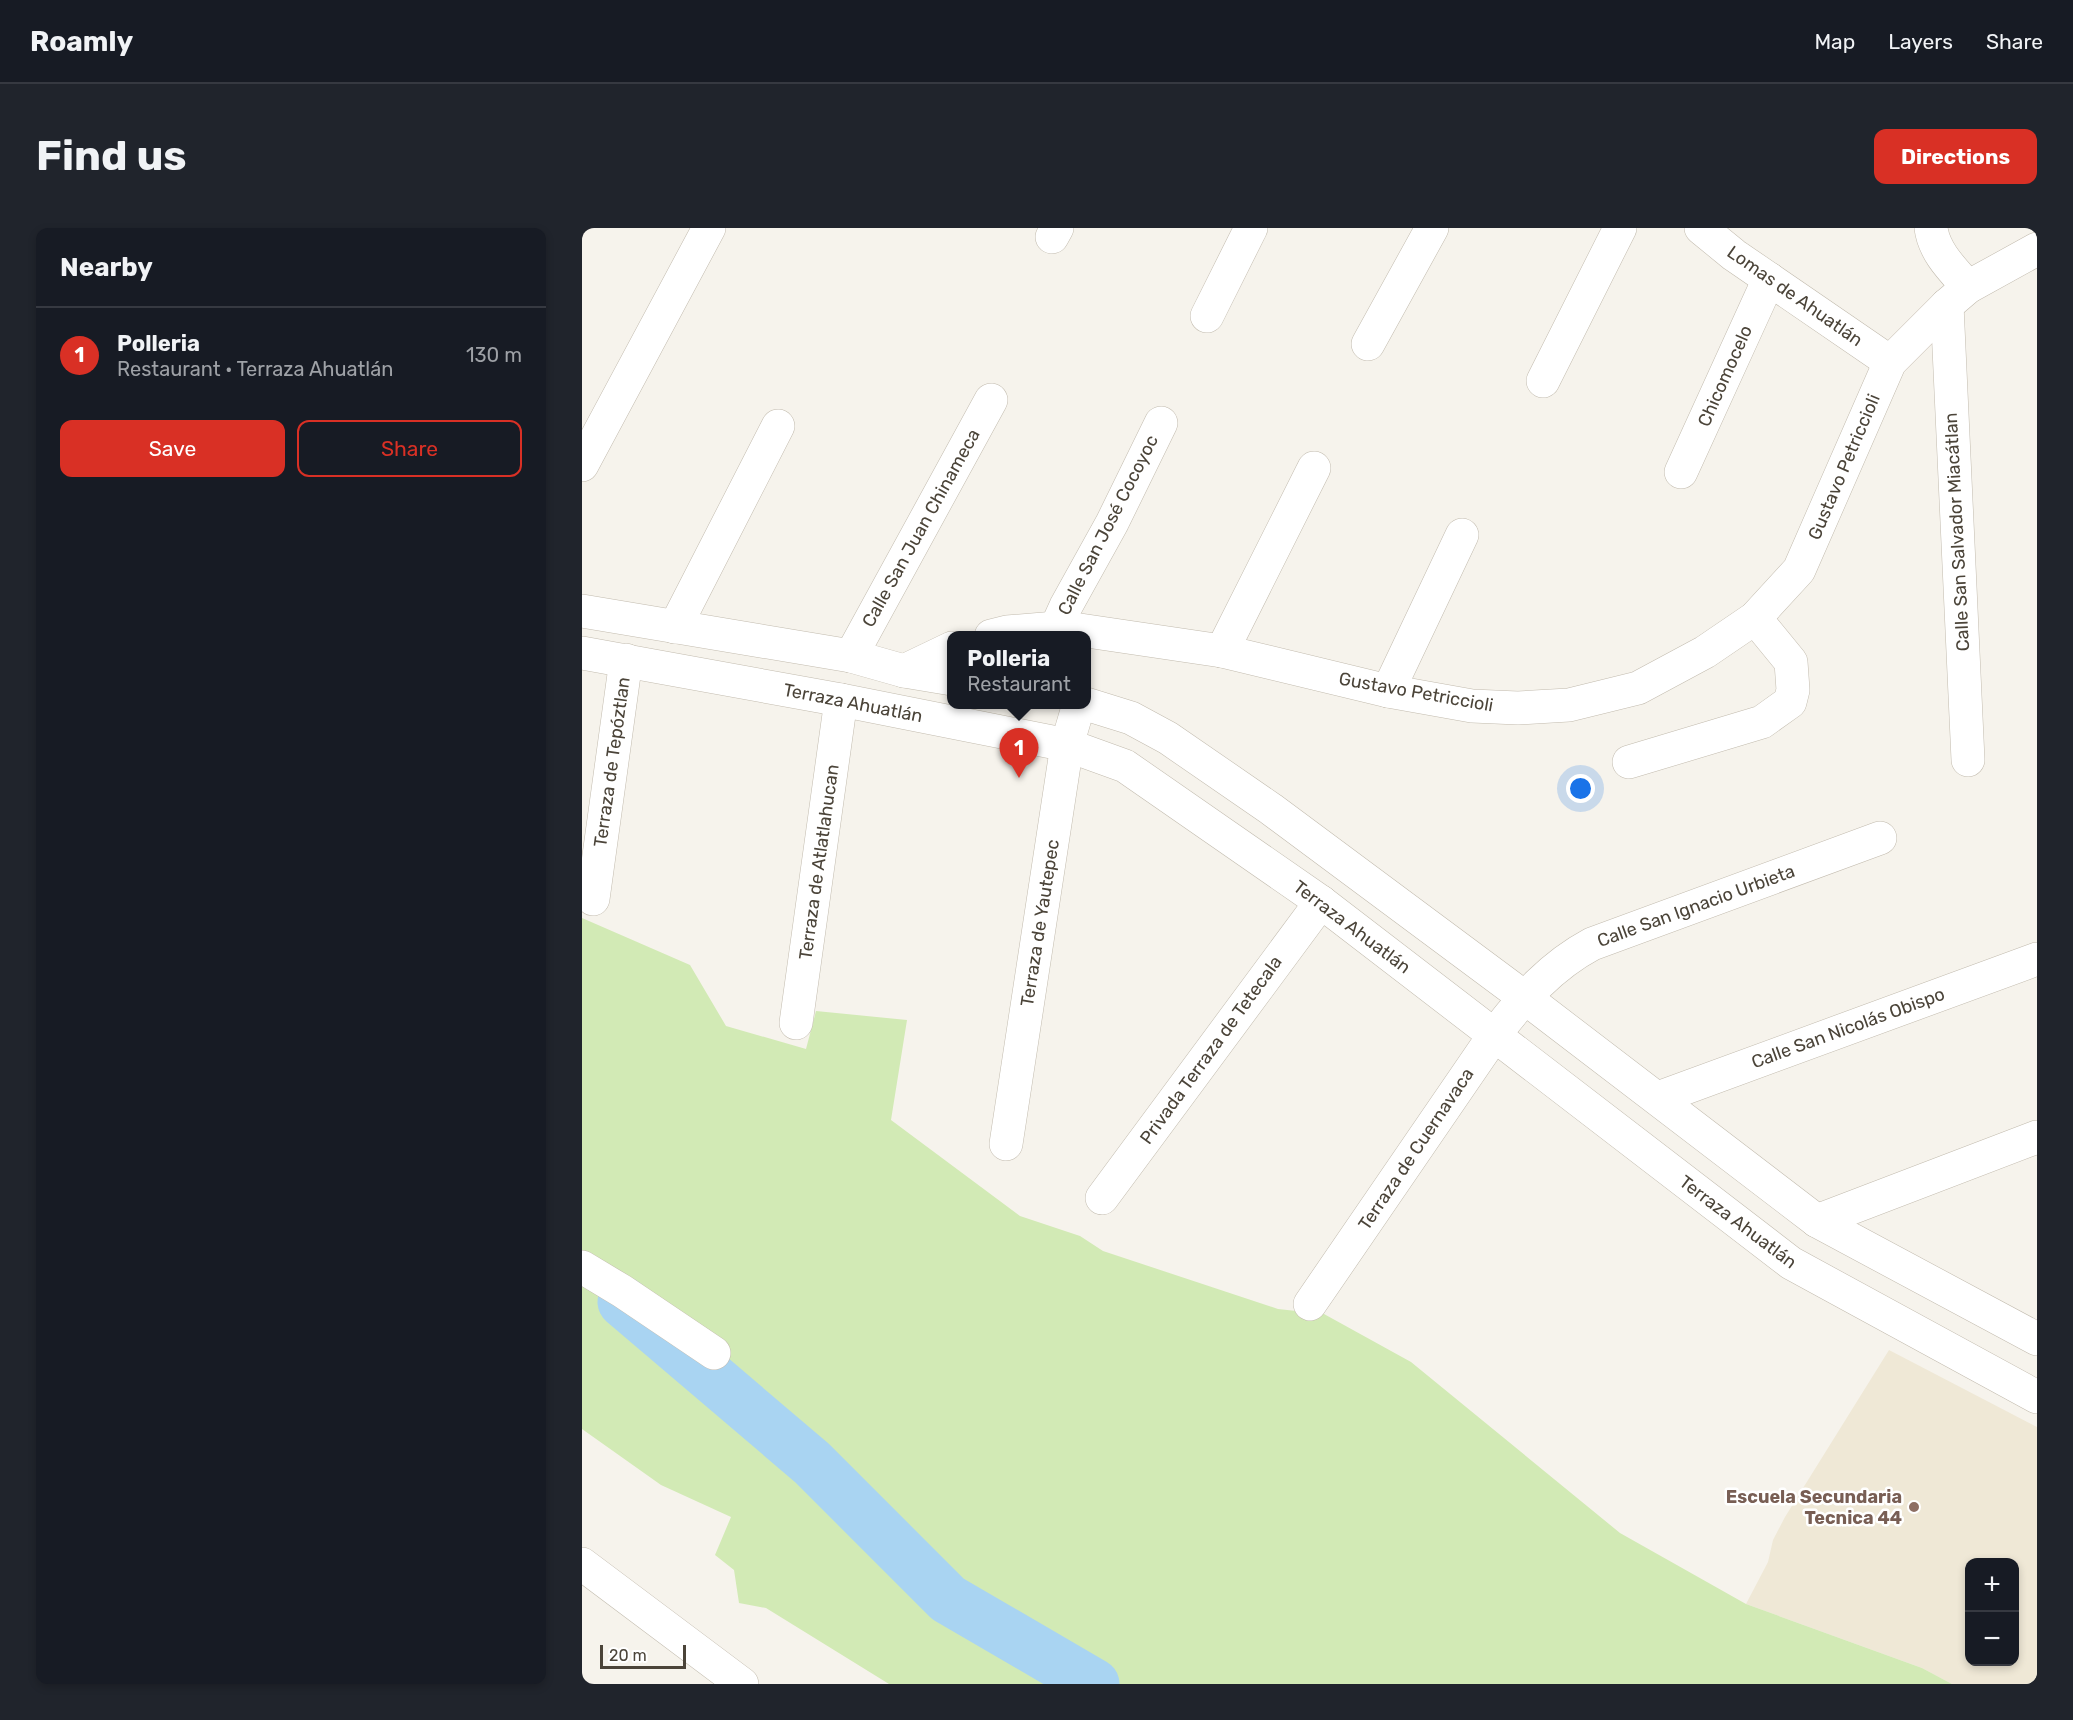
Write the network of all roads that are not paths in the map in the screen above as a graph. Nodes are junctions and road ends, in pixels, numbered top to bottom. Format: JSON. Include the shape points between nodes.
{"nodes":[{"id":1,"x":709,"y":228,"type":"edge"},
{"id":2,"x":1251,"y":228,"type":"edge"},
{"id":3,"x":1432,"y":228,"type":"edge"},
{"id":4,"x":1620,"y":228,"type":"edge"},
{"id":5,"x":1701,"y":228,"type":"edge"},
{"id":6,"x":1931,"y":228,"type":"edge"},
{"id":7,"x":1739,"y":241,"type":"edge"},
{"id":8,"x":2037,"y":249,"type":"edge"},
{"id":9,"x":1769,"y":279,"type":"junction"},
{"id":10,"x":1957,"y":296,"type":"junction"},
{"id":11,"x":1207,"y":316,"type":"dead end"},
{"id":12,"x":1368,"y":344,"type":"dead end"},
{"id":13,"x":1890,"y":362,"type":"junction"},
{"id":14,"x":1543,"y":381,"type":"dead end"},
{"id":15,"x":991,"y":400,"type":"dead end"},
{"id":16,"x":1161,"y":423,"type":"dead end"},
{"id":17,"x":778,"y":426,"type":"dead end"},
{"id":18,"x":582,"y":465,"type":"edge"},
{"id":19,"x":1314,"y":468,"type":"dead end"},
{"id":20,"x":1681,"y":472,"type":"dead end"},
{"id":21,"x":1462,"y":535,"type":"dead end"},
{"id":22,"x":582,"y":611,"type":"edge"},
{"id":23,"x":1755,"y":618,"type":"junction"},
{"id":24,"x":675,"y":627,"type":"junction"},
{"id":25,"x":1054,"y":631,"type":"edge"},
{"id":26,"x":1091,"y":636,"type":"edge"},
{"id":27,"x":947,"y":650,"type":"edge"},
{"id":28,"x":1222,"y":651,"type":"junction"},
{"id":29,"x":582,"y":653,"type":"edge"},
{"id":30,"x":850,"y":656,"type":"junction"},
{"id":31,"x":626,"y":660,"type":"junction"},
{"id":32,"x":904,"y":671,"type":"junction"},
{"id":33,"x":947,"y":678,"type":"edge"},
{"id":34,"x":1388,"y":691,"type":"junction"},
{"id":35,"x":842,"y":700,"type":"junction"},
{"id":36,"x":1091,"y":706,"type":"edge"},
{"id":37,"x":1078,"y":709,"type":"edge"},
{"id":38,"x":1067,"y":745,"type":"junction"},
{"id":39,"x":1968,"y":760,"type":"dead end"},
{"id":40,"x":1629,"y":762,"type":"dead end"},
{"id":41,"x":1881,"y":838,"type":"dead end"},
{"id":42,"x":593,"y":899,"type":"dead end"},
{"id":43,"x":1321,"y":902,"type":"junction"},
{"id":44,"x":2037,"y":959,"type":"edge"},
{"id":45,"x":1524,"y":997,"type":"junction"},
{"id":46,"x":796,"y":1023,"type":"dead end"},
{"id":47,"x":1495,"y":1034,"type":"junction"},
{"id":48,"x":1658,"y":1098,"type":"junction"},
{"id":49,"x":2037,"y":1137,"type":"edge"},
{"id":50,"x":1006,"y":1143,"type":"dead end"},
{"id":51,"x":1102,"y":1198,"type":"dead end"},
{"id":52,"x":1817,"y":1221,"type":"junction"},
{"id":53,"x":582,"y":1267,"type":"edge"},
{"id":54,"x":1310,"y":1304,"type":"dead end"},
{"id":55,"x":2033,"y":1332,"type":"edge"},
{"id":56,"x":714,"y":1353,"type":"dead end"},
{"id":57,"x":2037,"y":1397,"type":"edge"},
{"id":58,"x":582,"y":1564,"type":"edge"},
{"id":59,"x":742,"y":1684,"type":"edge"}],
"edges":[{"from":1,"to":18,"type":"street"},
{"from":2,"to":11,"type":"street"},
{"from":3,"to":12,"type":"street"},
{"from":4,"to":14,"type":"street"},
{"from":5,"to":7,"type":"street","name":"Lomas de Ahuatlán"},
{"from":6,"to":10,"type":"street"},
{"from":7,"to":9,"type":"street","name":"Lomas de Ahuatlán"},
{"from":8,"to":10,"type":"street","name":"Gustavo Petriccioli"},
{"from":9,"to":13,"type":"street","name":"Lomas de Ahuatlán"},
{"from":9,"to":20,"type":"street","name":"Chicomocelo"},
{"from":10,"to":13,"type":"street","name":"Gustavo Petriccioli"},
{"from":10,"to":39,"type":"street","name":"Calle San Salvador Miacátlan"},
{"from":13,"to":23,"type":"street","name":"Gustavo Petriccioli","via":[[1799,570]]},
{"from":15,"to":30,"type":"street","name":"Calle San Juan Chinameca"},
{"from":16,"to":25,"type":"street","name":"Calle San José Cocoyoc"},
{"from":17,"to":24,"type":"street"},
{"from":19,"to":28,"type":"street"},
{"from":21,"to":34,"type":"street"},
{"from":22,"to":24,"type":"street"},
{"from":23,"to":34,"type":"street","name":"Gustavo Petriccioli","via":[[1705,652],[1638,688],[1569,705],[1472,706]]},
{"from":23,"to":40,"type":"street","via":[[1791,662],[1790,702],[1762,722]]},
{"from":24,"to":30,"type":"street"},
{"from":26,"to":28,"type":"street","name":"Gustavo Petriccioli"},
{"from":27,"to":32,"type":"street"},
{"from":28,"to":34,"type":"street","name":"Gustavo Petriccioli"},
{"from":29,"to":31,"type":"street","name":"Terraza Ahuatlán"},
{"from":30,"to":32,"type":"street"},
{"from":31,"to":35,"type":"street","name":"Terraza Ahuatlán"},
{"from":31,"to":42,"type":"street","name":"Terraza de Tepóztlan"},
{"from":32,"to":33,"type":"street"},
{"from":35,"to":38,"type":"street","name":"Terraza Ahuatlán"},
{"from":35,"to":46,"type":"street","name":"Terraza de Atlatlahucan"},
{"from":36,"to":45,"type":"street","via":[[1131,718],[1168,738],[1271,809]]},
{"from":37,"to":38,"type":"street","name":"Terraza de Yautepec"},
{"from":38,"to":43,"type":"street","name":"Terraza Ahuatlán","via":[[1125,766]]},
{"from":38,"to":50,"type":"street","name":"Terraza de Yautepec"},
{"from":41,"to":45,"type":"street","name":"Calle San Ignacio Urbieta","via":[[1592,944],[1556,967]]},
{"from":43,"to":47,"type":"street","name":"Terraza Ahuatlán"},
{"from":43,"to":51,"type":"street","name":"Privada Terraza de Tetecala"},
{"from":44,"to":48,"type":"street","name":"Calle San Nicolás Obispo"},
{"from":45,"to":47,"type":"street","name":"Terraza de Cuernavaca"},
{"from":45,"to":48,"type":"street"},
{"from":47,"to":54,"type":"street","name":"Terraza de Cuernavaca"},
{"from":47,"to":57,"type":"street","name":"Terraza Ahuatlán","via":[[1791,1263]]},
{"from":48,"to":52,"type":"street"},
{"from":49,"to":52,"type":"street"},
{"from":52,"to":55,"type":"street"},
{"from":53,"to":56,"type":"street"},
{"from":58,"to":59,"type":"street"}]}
